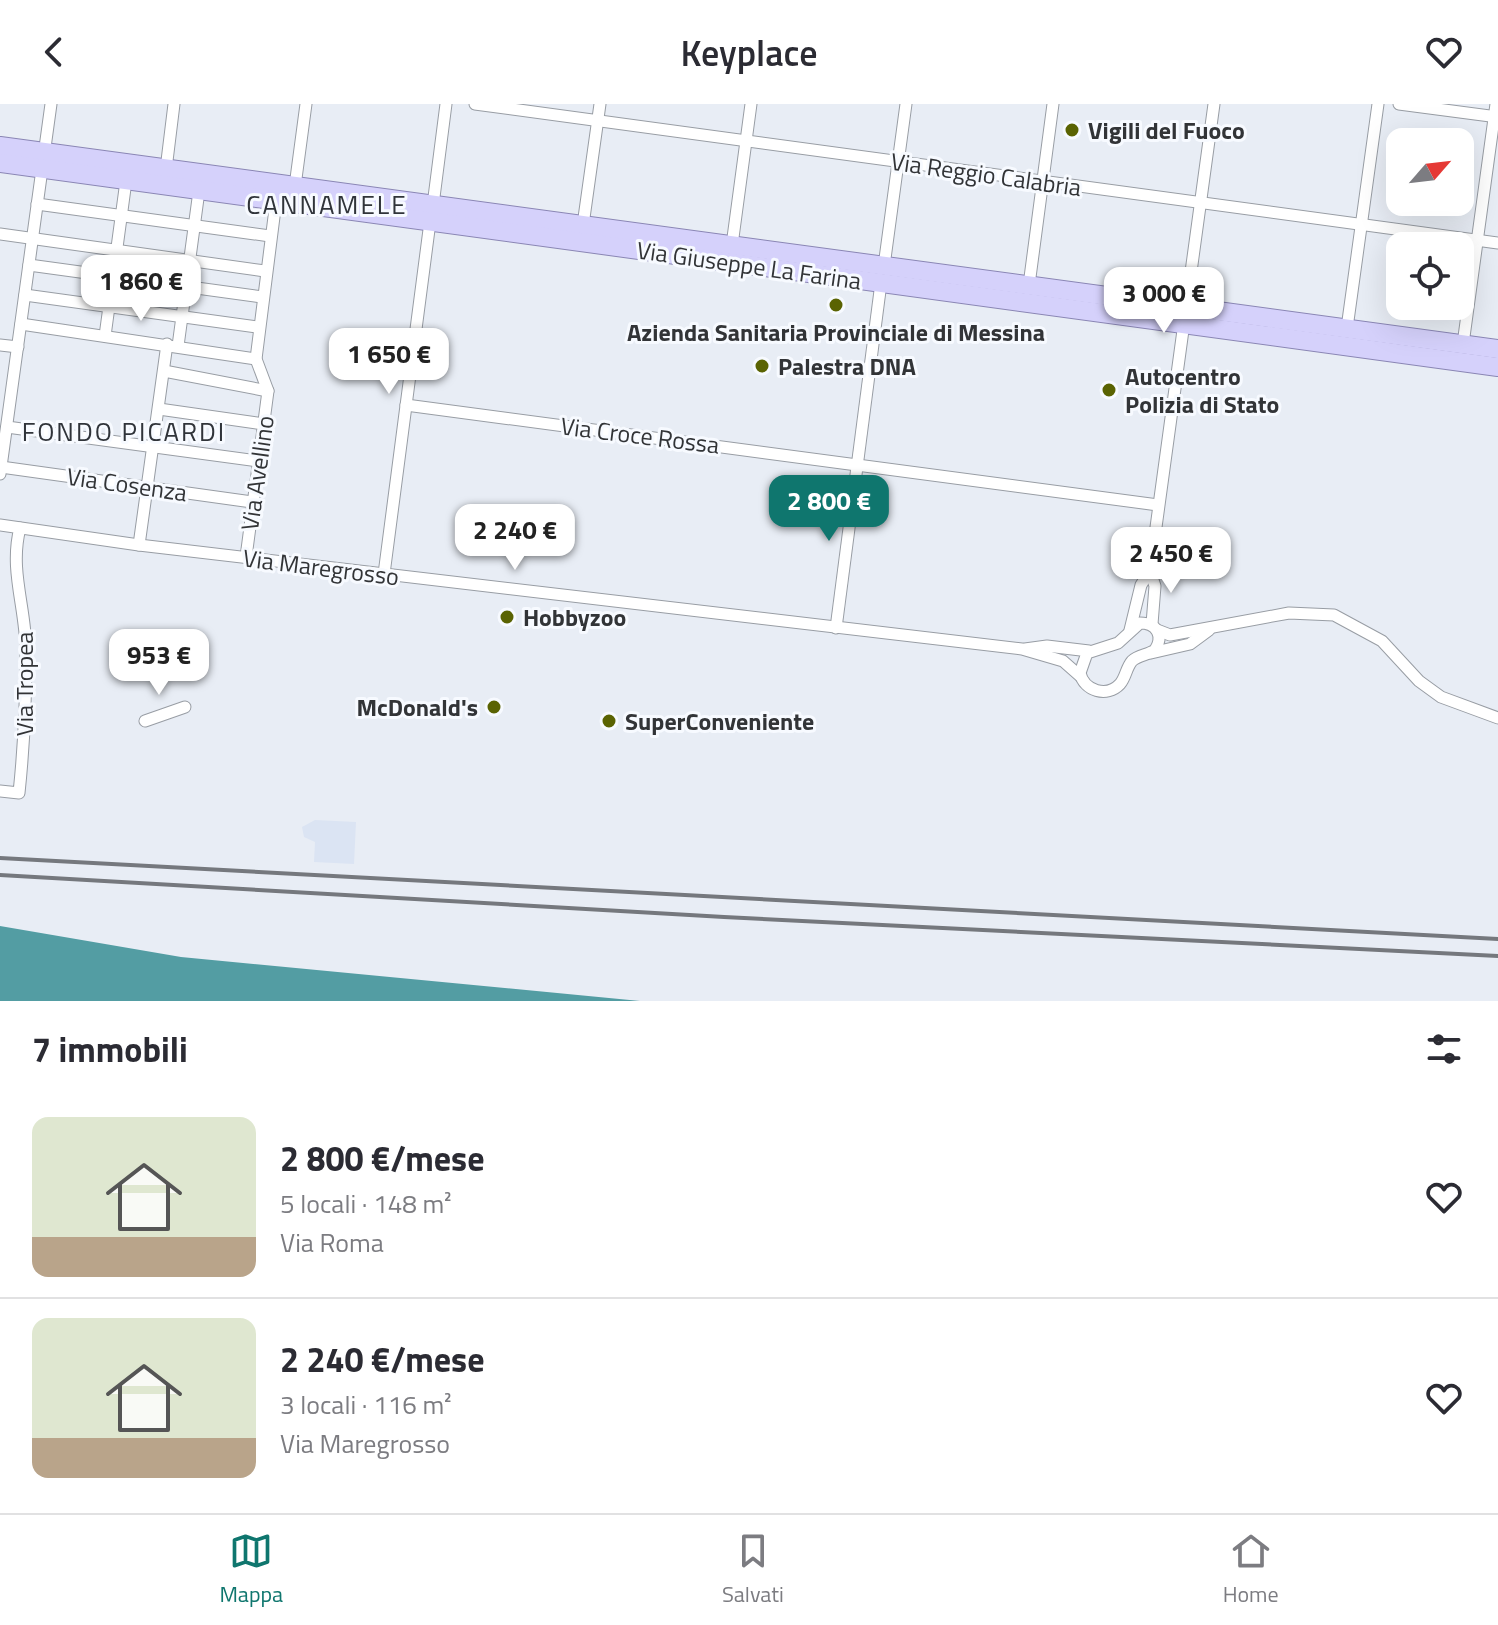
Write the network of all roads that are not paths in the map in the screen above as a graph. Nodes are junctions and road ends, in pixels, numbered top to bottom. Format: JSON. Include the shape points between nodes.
{"nodes":[{"id":1,"x":51,"y":104,"type":"edge"},
{"id":2,"x":174,"y":104,"type":"edge"},
{"id":3,"x":306,"y":104,"type":"edge"},
{"id":4,"x":446,"y":104,"type":"edge"},
{"id":5,"x":475,"y":104,"type":"edge"},
{"id":6,"x":600,"y":104,"type":"edge"},
{"id":7,"x":751,"y":104,"type":"edge"},
{"id":8,"x":906,"y":104,"type":"edge"},
{"id":9,"x":1053,"y":104,"type":"edge"},
{"id":10,"x":1214,"y":104,"type":"edge"},
{"id":11,"x":1378,"y":104,"type":"edge"},
{"id":12,"x":1399,"y":104,"type":"edge"},
{"id":13,"x":1496,"y":104,"type":"edge"},
{"id":14,"x":1496,"y":117,"type":"edge"},
{"id":15,"x":598,"y":121,"type":"junction"},
{"id":16,"x":746,"y":141,"type":"junction"},
{"id":17,"x":0,"y":146,"type":"edge"},
{"id":18,"x":43,"y":161,"type":"junction"},
{"id":19,"x":898,"y":162,"type":"junction"},
{"id":20,"x":0,"y":163,"type":"edge"},
{"id":21,"x":166,"y":169,"type":"junction"},
{"id":22,"x":126,"y":181,"type":"junction"},
{"id":23,"x":1043,"y":181,"type":"junction"},
{"id":24,"x":295,"y":186,"type":"junction"},
{"id":25,"x":199,"y":191,"type":"junction"},
{"id":26,"x":276,"y":201,"type":"junction"},
{"id":27,"x":1200,"y":203,"type":"junction"},
{"id":28,"x":37,"y":204,"type":"junction"},
{"id":29,"x":431,"y":213,"type":"junction"},
{"id":30,"x":121,"y":216,"type":"junction"},
{"id":31,"x":194,"y":225,"type":"junction"},
{"id":32,"x":583,"y":225,"type":"junction"},
{"id":33,"x":1362,"y":225,"type":"junction"},
{"id":34,"x":0,"y":234,"type":"edge"},
{"id":35,"x":270,"y":236,"type":"junction"},
{"id":36,"x":33,"y":238,"type":"junction"},
{"id":37,"x":1477,"y":240,"type":"junction"},
{"id":38,"x":1498,"y":243,"type":"edge"},
{"id":39,"x":732,"y":245,"type":"junction"},
{"id":40,"x":116,"y":250,"type":"junction"},
{"id":41,"x":189,"y":260,"type":"junction"},
{"id":42,"x":29,"y":265,"type":"junction"},
{"id":43,"x":265,"y":271,"type":"junction"},
{"id":44,"x":883,"y":274,"type":"junction"},
{"id":45,"x":113,"y":277,"type":"junction"},
{"id":46,"x":1029,"y":285,"type":"junction"},
{"id":47,"x":186,"y":287,"type":"junction"},
{"id":48,"x":25,"y":295,"type":"junction"},
{"id":49,"x":262,"y":297,"type":"junction"},
{"id":50,"x":109,"y":306,"type":"junction"},
{"id":51,"x":182,"y":316,"type":"junction"},
{"id":52,"x":1185,"y":316,"type":"junction"},
{"id":53,"x":21,"y":324,"type":"junction"},
{"id":54,"x":257,"y":327,"type":"junction"},
{"id":55,"x":1347,"y":328,"type":"junction"},
{"id":56,"x":105,"y":336,"type":"junction"},
{"id":57,"x":1463,"y":344,"type":"junction"},
{"id":58,"x":0,"y":345,"type":"edge"},
{"id":59,"x":172,"y":345,"type":"junction"},
{"id":60,"x":18,"y":347,"type":"junction"},
{"id":61,"x":1498,"y":349,"type":"edge"},
{"id":62,"x":256,"y":359,"type":"junction"},
{"id":63,"x":1498,"y":367,"type":"edge"},
{"id":64,"x":164,"y":371,"type":"junction"},
{"id":65,"x":268,"y":391,"type":"junction"},
{"id":66,"x":406,"y":405,"type":"junction"},
{"id":67,"x":159,"y":409,"type":"junction"},
{"id":68,"x":264,"y":424,"type":"junction"},
{"id":69,"x":7,"y":427,"type":"junction"},
{"id":70,"x":153,"y":447,"type":"junction"},
{"id":71,"x":1,"y":459,"type":"edge"},
{"id":72,"x":258,"y":461,"type":"junction"},
{"id":73,"x":857,"y":463,"type":"junction"},
{"id":74,"x":0,"y":474,"type":"edge"},
{"id":75,"x":148,"y":488,"type":"junction"},
{"id":76,"x":252,"y":502,"type":"junction"},
{"id":77,"x":1158,"y":505,"type":"junction"},
{"id":78,"x":0,"y":525,"type":"edge"},
{"id":79,"x":20,"y":528,"type":"junction"},
{"id":80,"x":139,"y":545,"type":"junction"},
{"id":81,"x":246,"y":557,"type":"junction"},
{"id":82,"x":1150,"y":571,"type":"junction"},
{"id":83,"x":384,"y":574,"type":"junction"},
{"id":84,"x":1154,"y":627,"type":"junction"},
{"id":85,"x":836,"y":628,"type":"junction"},
{"id":86,"x":1130,"y":630,"type":"junction"},
{"id":87,"x":1209,"y":630,"type":"junction"},
{"id":88,"x":1024,"y":649,"type":"junction"},
{"id":89,"x":1089,"y":651,"type":"junction"},
{"id":90,"x":1147,"y":654,"type":"junction"},
{"id":91,"x":1080,"y":676,"type":"junction"},
{"id":92,"x":185,"y":707,"type":"dead end"},
{"id":93,"x":1498,"y":718,"type":"edge"},
{"id":94,"x":145,"y":721,"type":"dead end"},
{"id":95,"x":0,"y":791,"type":"edge"}],
"edges":[{"from":1,"to":18,"type":"street"},
{"from":2,"to":21,"type":"street"},
{"from":3,"to":24,"type":"street"},
{"from":4,"to":29,"type":"street"},
{"from":5,"to":15,"type":"street","name":"Via Reggio Calabria"},
{"from":6,"to":15,"type":"street"},
{"from":7,"to":16,"type":"street"},
{"from":8,"to":19,"type":"street"},
{"from":9,"to":23,"type":"street"},
{"from":10,"to":27,"type":"street"},
{"from":11,"to":33,"type":"street"},
{"from":12,"to":14,"type":"street"},
{"from":13,"to":14,"type":"street"},
{"from":14,"to":37,"type":"street"},
{"from":15,"to":16,"type":"street","name":"Via Reggio Calabria"},
{"from":15,"to":32,"type":"street"},
{"from":16,"to":19,"type":"street","name":"Via Reggio Calabria"},
{"from":16,"to":39,"type":"street"},
{"from":17,"to":18,"type":"main road","name":"Via Giuseppe La Farina"},
{"from":18,"to":20,"type":"main road","name":"Via Giuseppe La Farina"},
{"from":18,"to":21,"type":"main road","name":"Via Giuseppe La Farina"},
{"from":18,"to":22,"type":"main road","name":"Via Giuseppe La Farina"},
{"from":18,"to":28,"type":"street"},
{"from":19,"to":23,"type":"street","name":"Via Reggio Calabria"},
{"from":19,"to":44,"type":"street"},
{"from":21,"to":24,"type":"main road","name":"Via Giuseppe La Farina"},
{"from":22,"to":25,"type":"main road","name":"Via Giuseppe La Farina"},
{"from":22,"to":30,"type":"street"},
{"from":23,"to":27,"type":"street","name":"Via Reggio Calabria"},
{"from":23,"to":46,"type":"street"},
{"from":24,"to":29,"type":"main road","name":"Via Giuseppe La Farina"},
{"from":25,"to":26,"type":"main road","name":"Via Giuseppe La Farina"},
{"from":25,"to":31,"type":"street"},
{"from":26,"to":29,"type":"main road","name":"Via Giuseppe La Farina"},
{"from":26,"to":35,"type":"street","name":"Via Avellino"},
{"from":27,"to":33,"type":"street","name":"Via Reggio Calabria"},
{"from":27,"to":52,"type":"street"},
{"from":28,"to":30,"type":"street"},
{"from":28,"to":36,"type":"street"},
{"from":29,"to":32,"type":"main road","name":"Via Giuseppe La Farina"},
{"from":29,"to":44,"type":"main road","name":"Via Giuseppe La Farina"},
{"from":29,"to":66,"type":"street"},
{"from":30,"to":31,"type":"street"},
{"from":30,"to":40,"type":"street"},
{"from":31,"to":35,"type":"street"},
{"from":31,"to":41,"type":"street"},
{"from":32,"to":39,"type":"main road","name":"Via Giuseppe La Farina"},
{"from":33,"to":37,"type":"street","name":"Via Reggio Calabria"},
{"from":33,"to":55,"type":"street"},
{"from":34,"to":36,"type":"street"},
{"from":35,"to":43,"type":"street","name":"Via Avellino"},
{"from":36,"to":40,"type":"street"},
{"from":36,"to":42,"type":"street"},
{"from":37,"to":38,"type":"street","name":"Via Reggio Calabria"},
{"from":37,"to":57,"type":"street"},
{"from":39,"to":44,"type":"main road","name":"Via Giuseppe La Farina"},
{"from":40,"to":41,"type":"street"},
{"from":40,"to":45,"type":"street"},
{"from":41,"to":43,"type":"street"},
{"from":41,"to":47,"type":"street"},
{"from":42,"to":45,"type":"street"},
{"from":42,"to":48,"type":"street"},
{"from":43,"to":49,"type":"street","name":"Via Avellino"},
{"from":44,"to":46,"type":"main road","name":"Via Giuseppe La Farina"},
{"from":44,"to":52,"type":"main road","name":"Via Giuseppe La Farina"},
{"from":44,"to":73,"type":"street"},
{"from":45,"to":47,"type":"street"},
{"from":45,"to":50,"type":"street"},
{"from":46,"to":52,"type":"main road","name":"Via Giuseppe La Farina"},
{"from":47,"to":49,"type":"street"},
{"from":47,"to":51,"type":"street"},
{"from":48,"to":50,"type":"street"},
{"from":48,"to":53,"type":"street"},
{"from":49,"to":54,"type":"street","name":"Via Avellino"},
{"from":50,"to":51,"type":"street"},
{"from":50,"to":56,"type":"street"},
{"from":51,"to":54,"type":"street"},
{"from":51,"to":59,"type":"street"},
{"from":52,"to":55,"type":"main road","name":"Via Giuseppe La Farina"},
{"from":52,"to":63,"type":"main road","name":"Via Giuseppe La Farina"},
{"from":52,"to":77,"type":"street"},
{"from":53,"to":56,"type":"street"},
{"from":53,"to":60,"type":"street"},
{"from":54,"to":62,"type":"street","name":"Via Avellino"},
{"from":55,"to":57,"type":"main road","name":"Via Giuseppe La Farina"},
{"from":56,"to":59,"type":"street"},
{"from":57,"to":61,"type":"main road","name":"Via Giuseppe La Farina"},
{"from":58,"to":60,"type":"street"},
{"from":59,"to":62,"type":"street"},
{"from":59,"to":64,"type":"street"},
{"from":60,"to":69,"type":"street"},
{"from":62,"to":65,"type":"street","name":"Via Avellino"},
{"from":64,"to":65,"type":"street"},
{"from":64,"to":67,"type":"street"},
{"from":65,"to":68,"type":"street","name":"Via Avellino"},
{"from":66,"to":73,"type":"street","name":"Via Croce Rossa"},
{"from":66,"to":83,"type":"street"},
{"from":67,"to":68,"type":"street"},
{"from":67,"to":70,"type":"street"},
{"from":68,"to":72,"type":"street","name":"Via Avellino"},
{"from":69,"to":70,"type":"street"},
{"from":69,"to":71,"type":"street"},
{"from":70,"to":72,"type":"street"},
{"from":70,"to":75,"type":"street"},
{"from":71,"to":74,"type":"street"},
{"from":71,"to":75,"type":"street","name":"Via Cosenza"},
{"from":72,"to":76,"type":"street","name":"Via Avellino"},
{"from":73,"to":77,"type":"street","name":"Via Croce Rossa"},
{"from":73,"to":85,"type":"street"},
{"from":75,"to":76,"type":"street","name":"Via Cosenza"},
{"from":75,"to":80,"type":"street"},
{"from":76,"to":81,"type":"street","name":"Via Avellino"},
{"from":77,"to":82,"type":"street"},
{"from":78,"to":79,"type":"street","name":"Via Maregrosso"},
{"from":79,"to":80,"type":"street","name":"Via Maregrosso"},
{"from":79,"to":95,"type":"street","name":"Via Tropea","via":[[15,564],[26,651],[19,793]]},
{"from":80,"to":81,"type":"street","name":"Via Maregrosso"},
{"from":81,"to":83,"type":"street","name":"Via Maregrosso"},
{"from":82,"to":84,"type":"street"},
{"from":82,"to":86,"type":"street","via":[[1141,585]]},
{"from":83,"to":85,"type":"street","name":"Via Maregrosso"},
{"from":84,"to":86,"type":"street","via":[[1140,623]]},
{"from":84,"to":87,"type":"street","via":[[1170,635]]},
{"from":84,"to":90,"type":"street","via":[[1158,645]]},
{"from":85,"to":88,"type":"street","name":"Via Maregrosso"},
{"from":86,"to":89,"type":"street","via":[[1118,643]]},
{"from":87,"to":90,"type":"street","via":[[1190,644]]},
{"from":87,"to":93,"type":"street","via":[[1289,613],[1334,615],[1382,641],[1441,697]]},
{"from":88,"to":89,"type":"street"},
{"from":88,"to":91,"type":"street","via":[[1063,661]]},
{"from":89,"to":91,"type":"street"},
{"from":90,"to":91,"type":"street","via":[[1133,660],[1122,682],[1111,689],[1093,690]]},
{"from":92,"to":94,"type":"street"}]}
